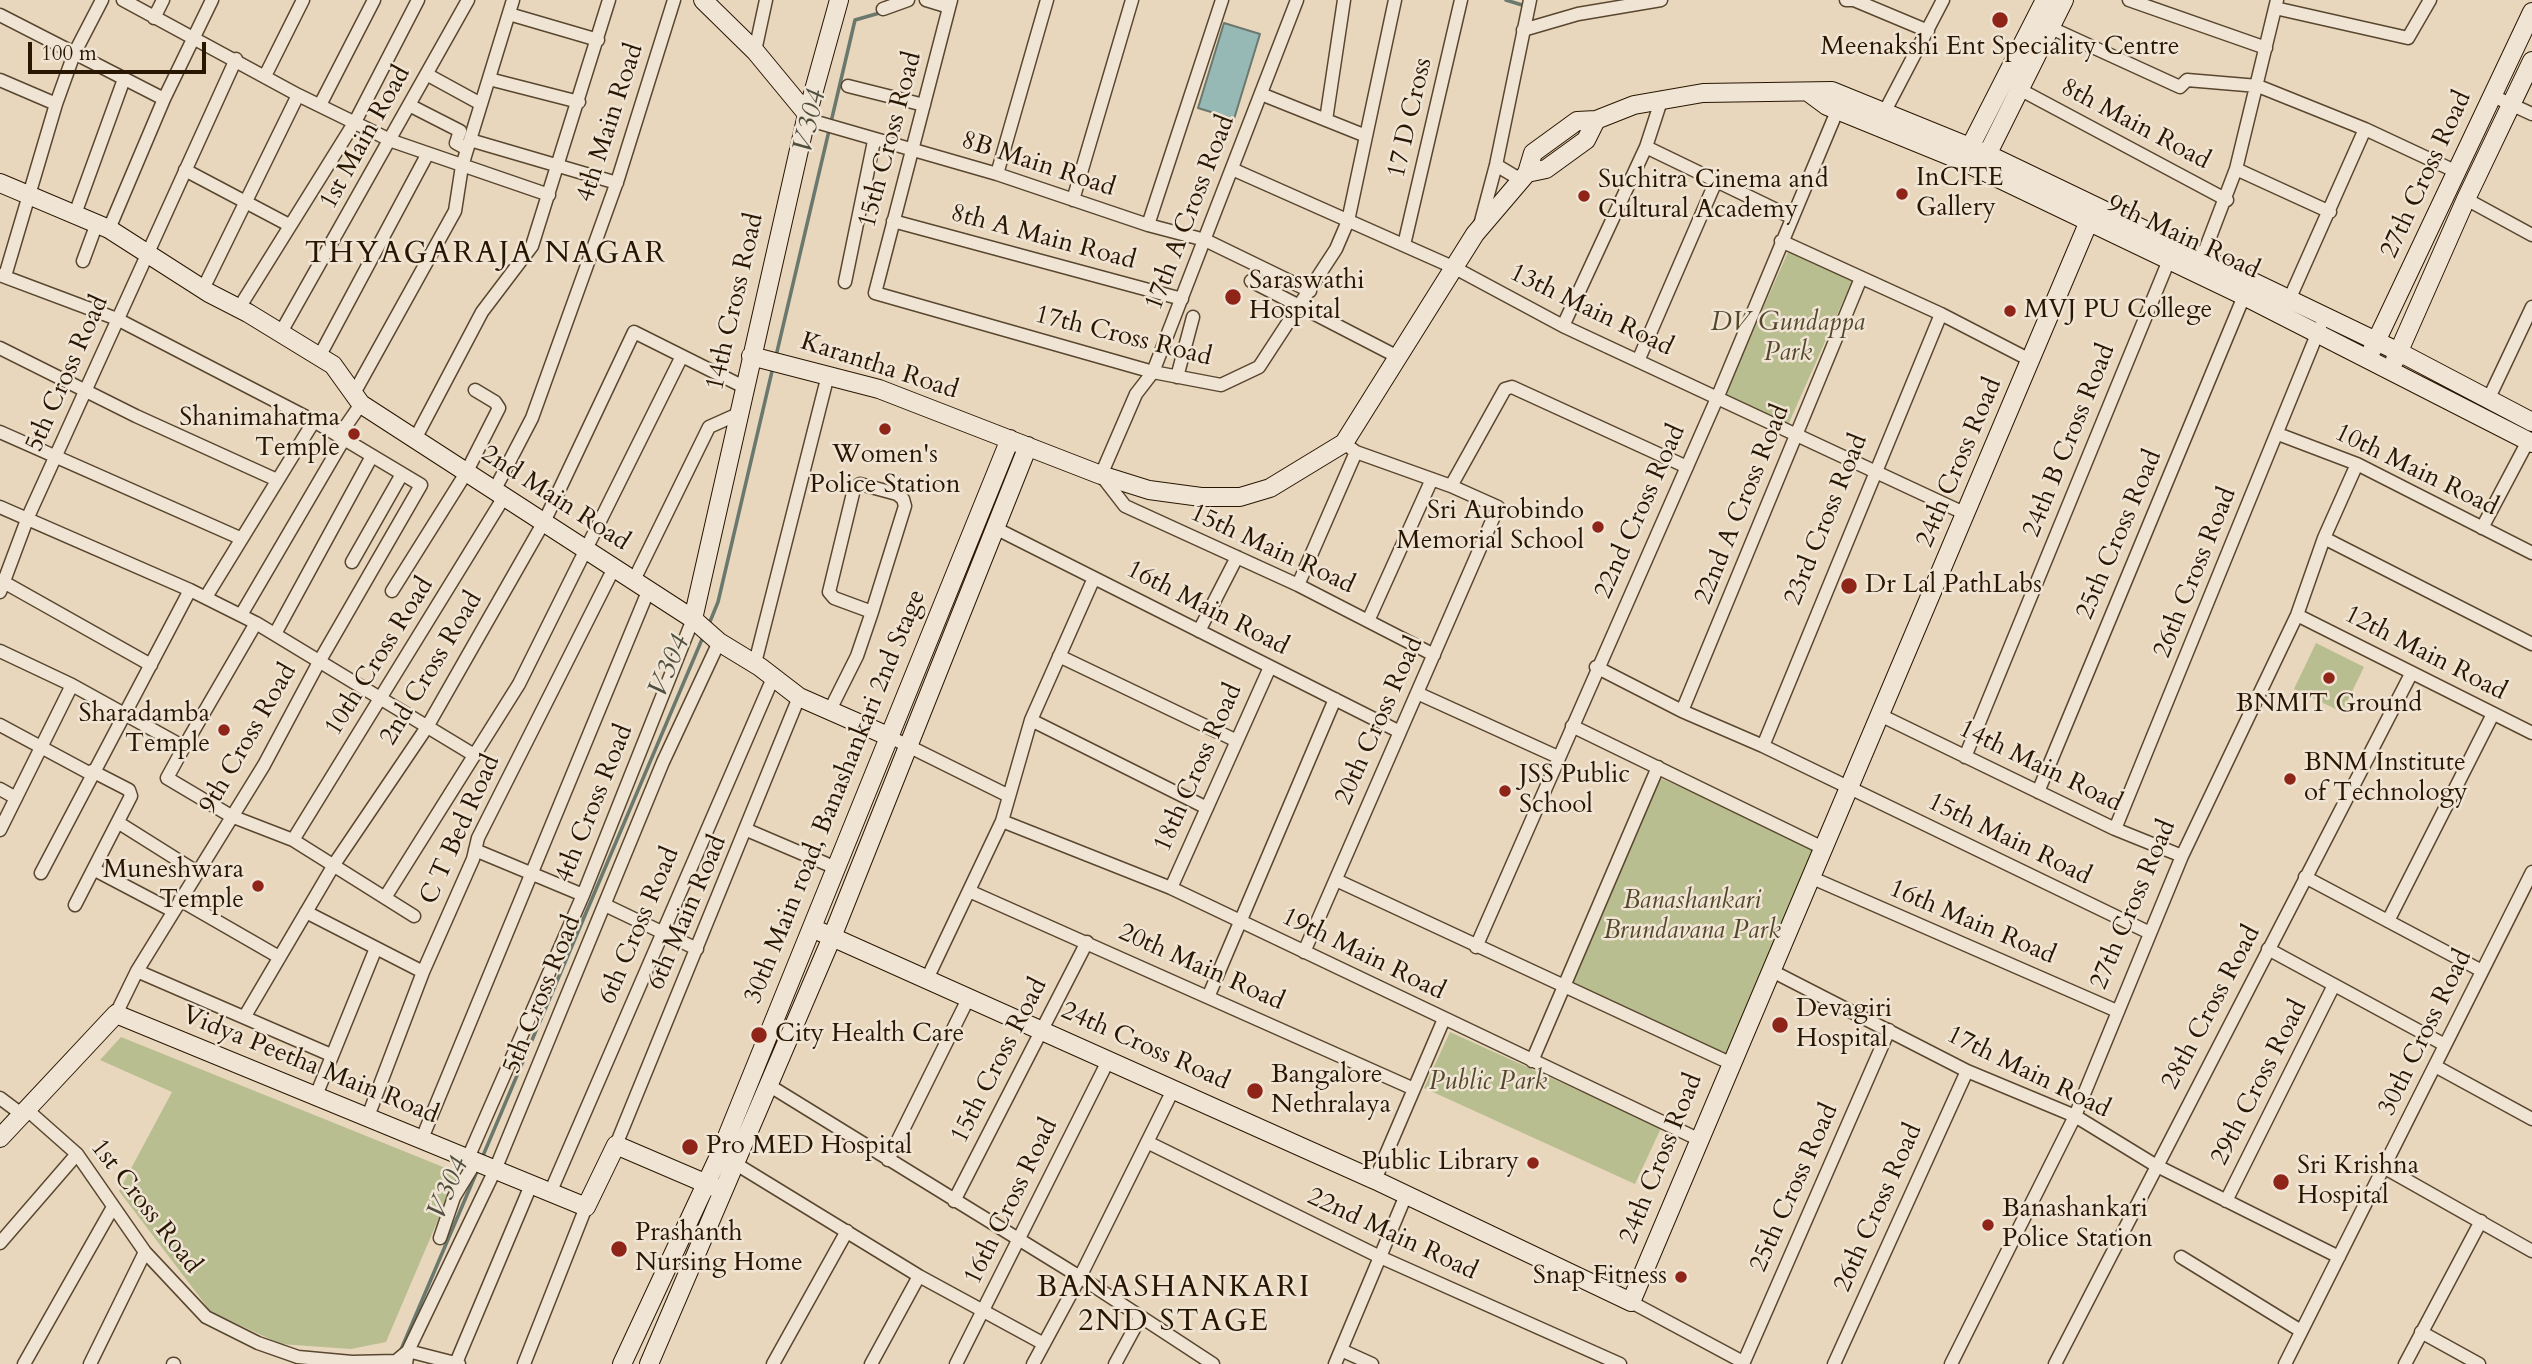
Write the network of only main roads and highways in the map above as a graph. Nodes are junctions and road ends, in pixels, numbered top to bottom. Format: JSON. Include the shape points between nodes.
{"nodes":[{"id":1,"x":702,"y":0,"type":"edge"},
{"id":2,"x":839,"y":0,"type":"edge"},
{"id":3,"x":2045,"y":0,"type":"edge"},
{"id":4,"x":2064,"y":0,"type":"edge"},
{"id":5,"x":2532,"y":12,"type":"edge"},
{"id":6,"x":2532,"y":61,"type":"edge"},
{"id":7,"x":1840,"y":102,"type":"junction"},
{"id":8,"x":806,"y":116,"type":"junction"},
{"id":9,"x":1975,"y":158,"type":"junction"},
{"id":10,"x":0,"y":183,"type":"edge"},
{"id":11,"x":2092,"y":215,"type":"junction"},
{"id":12,"x":2321,"y":325,"type":"junction"},
{"id":13,"x":2377,"y":342,"type":"junction"},
{"id":14,"x":2399,"y":352,"type":"junction"},
{"id":15,"x":2367,"y":359,"type":"junction"},
{"id":16,"x":767,"y":360,"type":"junction"},
{"id":17,"x":2391,"y":371,"type":"junction"},
{"id":18,"x":2532,"y":422,"type":"edge"},
{"id":19,"x":990,"y":431,"type":"joint"},
{"id":20,"x":1010,"y":439,"type":"junction"},
{"id":21,"x":2530,"y":442,"type":"edge"},
{"id":22,"x":1028,"y":446,"type":"junction"},
{"id":23,"x":706,"y":630,"type":"junction"},
{"id":24,"x":890,"y":737,"type":"junction"},
{"id":25,"x":812,"y":928,"type":"junction"},
{"id":26,"x":832,"y":937,"type":"junction"},
{"id":27,"x":0,"y":1138,"type":"edge"},
{"id":28,"x":706,"y":1184,"type":"junction"},
{"id":29,"x":724,"y":1191,"type":"junction"},
{"id":30,"x":622,"y":1364,"type":"edge"},
{"id":31,"x":649,"y":1364,"type":"edge"}],
"edges":[{"from":1,"to":8,"type":"main road","via":[[755,51]]},
{"from":2,"to":8,"type":"main road","name":"14th Cross Road"},
{"from":3,"to":9,"type":"main road"},
{"from":4,"to":9,"type":"main road","via":[[2021,90]]},
{"from":5,"to":13,"type":"main road","name":"27th Cross Road"},
{"from":6,"to":14,"type":"main road","name":"27th Cross Road"},
{"from":7,"to":9,"type":"main road","name":"9th Main Road"},
{"from":7,"to":9,"type":"main road","name":"9th Main Road","via":[[1885,111]]},
{"from":7,"to":22,"type":"main road","name":"9th Main Road","via":[[1808,92],[1738,90],[1662,98],[1596,120],[1577,121],[1532,153],[1524,176],[1479,230],[1398,358],[1350,448],[1270,488],[1240,496],[1200,497],[1149,490]]},
{"from":8,"to":16,"type":"main road","name":"14th Cross Road"},
{"from":9,"to":11,"type":"main road","name":"9th Main Road"},
{"from":10,"to":23,"type":"main road","name":"2nd Main Road","via":[[103,226],[333,365],[357,400],[414,441],[545,520]]},
{"from":11,"to":12,"type":"main road","name":"9th Main Road","via":[[2169,260],[2244,296]]},
{"from":11,"to":12,"type":"main road","name":"9th Main Road","via":[[2202,258],[2289,300]]},
{"from":11,"to":26,"type":"main road","name":"24th Cross Road","via":[[1631,1302],[1174,1088]]},
{"from":12,"to":13,"type":"main road","name":"9th Main Road"},
{"from":12,"to":15,"type":"main road","name":"9th Main Road"},
{"from":13,"to":14,"type":"main road","name":"9th Main Road"},
{"from":13,"to":15,"type":"main road","name":"27th Cross Road"},
{"from":14,"to":17,"type":"main road","name":"27th Cross Road"},
{"from":14,"to":18,"type":"main road","name":"9th Main Road"},
{"from":15,"to":17,"type":"main road","name":"9th Main Road"},
{"from":16,"to":19,"type":"main road","name":"Karantha Road","via":[[879,389]]},
{"from":16,"to":23,"type":"main road","name":"14th Cross Road","via":[[744,387],[737,414]]},
{"from":17,"to":21,"type":"main road","name":"9th Main Road"},
{"from":19,"to":20,"type":"main road","name":"9th Main Road"},
{"from":20,"to":22,"type":"main road","name":"9th Main Road"},
{"from":20,"to":24,"type":"main road","name":"30th Main road, Banashankari 2nd Stage"},
{"from":22,"to":26,"type":"main road","name":"30th Main road, Banashankari 2nd Stage"},
{"from":23,"to":24,"type":"main road","name":"2nd Main Road","via":[[799,697]]},
{"from":24,"to":25,"type":"main road","name":"30th Main road, Banashankari 2nd Stage"},
{"from":25,"to":26,"type":"main road","name":"24th Cross Road"},
{"from":25,"to":28,"type":"main road","name":"30th Main road, Banashankari 2nd Stage"},
{"from":26,"to":29,"type":"main road","name":"30th Main road, Banashankari 2nd Stage"},
{"from":27,"to":28,"type":"main road","name":"Vidya Peetha Main Road","via":[[116,1014],[586,1207],[616,1145]]},
{"from":28,"to":29,"type":"main road"},
{"from":28,"to":30,"type":"main road","name":"30th Main road, Banashankari 2nd Stage"},
{"from":29,"to":31,"type":"main road","name":"30th Main road, Banashankari 2nd Stage"}]}
